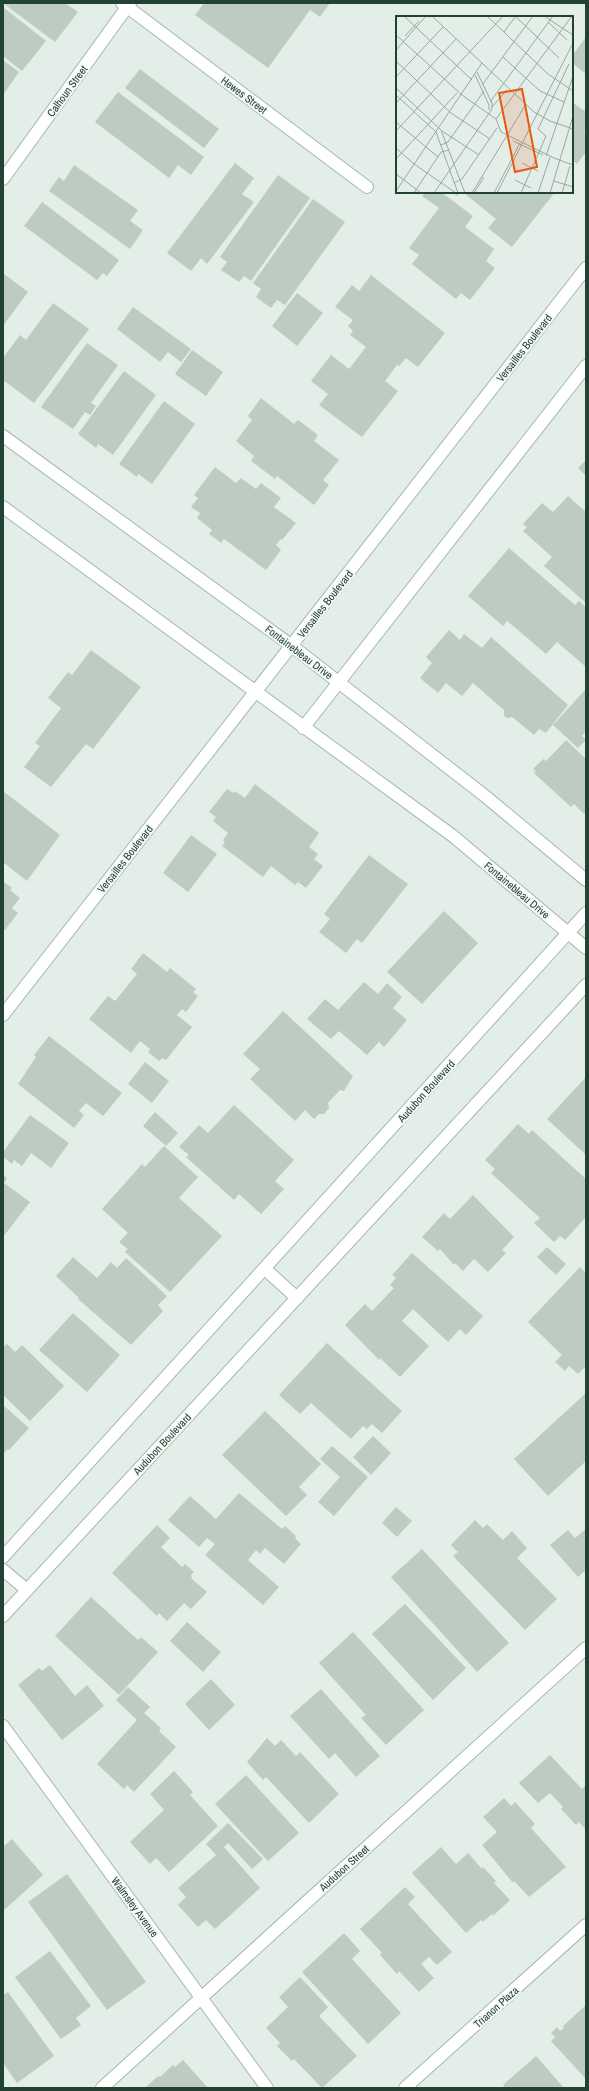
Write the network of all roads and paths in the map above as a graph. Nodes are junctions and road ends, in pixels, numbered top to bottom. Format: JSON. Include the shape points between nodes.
{"nodes":[{"id":1,"x":126,"y":4,"type":"edge"},
{"id":2,"x":3,"y":179,"type":"edge"},
{"id":3,"x":367,"y":187,"type":"dead end"},
{"id":4,"x":586,"y":268,"type":"edge"},
{"id":5,"x":586,"y":366,"type":"edge"},
{"id":6,"x":3,"y":436,"type":"edge"},
{"id":7,"x":3,"y":507,"type":"edge"},
{"id":8,"x":292,"y":646,"type":"junction"},
{"id":9,"x":339,"y":682,"type":"junction"},
{"id":10,"x":255,"y":692,"type":"junction"},
{"id":11,"x":303,"y":728,"type":"junction"},
{"id":12,"x":586,"y":880,"type":"edge"},
{"id":13,"x":586,"y":913,"type":"edge"},
{"id":14,"x":569,"y":934,"type":"junction"},
{"id":15,"x":586,"y":948,"type":"edge"},
{"id":16,"x":586,"y":985,"type":"edge"},
{"id":17,"x":3,"y":1014,"type":"edge"},
{"id":18,"x":265,"y":1269,"type":"junction"},
{"id":19,"x":297,"y":1298,"type":"junction"},
{"id":20,"x":3,"y":1557,"type":"edge"},
{"id":21,"x":3,"y":1570,"type":"edge"},
{"id":22,"x":27,"y":1590,"type":"junction"},
{"id":23,"x":3,"y":1616,"type":"edge"},
{"id":24,"x":586,"y":1648,"type":"edge"},
{"id":25,"x":3,"y":1726,"type":"edge"},
{"id":26,"x":586,"y":1925,"type":"edge"},
{"id":27,"x":201,"y":1998,"type":"junction"},
{"id":28,"x":102,"y":2088,"type":"edge"},
{"id":29,"x":267,"y":2088,"type":"edge"},
{"id":30,"x":405,"y":2088,"type":"edge"}],
"edges":[{"from":1,"to":2,"type":"street","name":"Calhoun Street"},
{"from":1,"to":3,"type":"street","name":"Hewes Street"},
{"from":4,"to":8,"type":"street","name":"Versailles Boulevard"},
{"from":5,"to":9,"type":"street"},
{"from":6,"to":8,"type":"street","name":"Fontainebleau Drive"},
{"from":7,"to":10,"type":"street","name":"Fontainebleau Drive"},
{"from":8,"to":9,"type":"street","name":"Fontainebleau Drive"},
{"from":8,"to":10,"type":"street","name":"Versailles Boulevard"},
{"from":9,"to":11,"type":"street"},
{"from":9,"to":12,"type":"street","name":"Fontainebleau Drive","via":[[485,796]]},
{"from":10,"to":11,"type":"street","name":"Fontainebleau Drive"},
{"from":10,"to":17,"type":"street","name":"Versailles Boulevard"},
{"from":11,"to":14,"type":"street","name":"Fontainebleau Drive","via":[[453,836]]},
{"from":13,"to":14,"type":"street","name":"Audubon Boulevard"},
{"from":14,"to":15,"type":"street","name":"Fontainebleau Drive"},
{"from":14,"to":18,"type":"street","name":"Audubon Boulevard"},
{"from":16,"to":19,"type":"street","name":"Audubon Boulevard"},
{"from":18,"to":19,"type":"street"},
{"from":18,"to":20,"type":"street","name":"Audubon Boulevard"},
{"from":19,"to":22,"type":"street","name":"Audubon Boulevard"},
{"from":21,"to":22,"type":"street"},
{"from":22,"to":23,"type":"street","name":"Audubon Boulevard"},
{"from":24,"to":27,"type":"street","name":"Audubon Street"},
{"from":25,"to":27,"type":"street","name":"Walmsley Avenue"},
{"from":26,"to":30,"type":"street","name":"Trianon Plaza"},
{"from":27,"to":28,"type":"street","name":"Audubon Street"},
{"from":27,"to":29,"type":"street","name":"Walmsley Avenue"}]}
